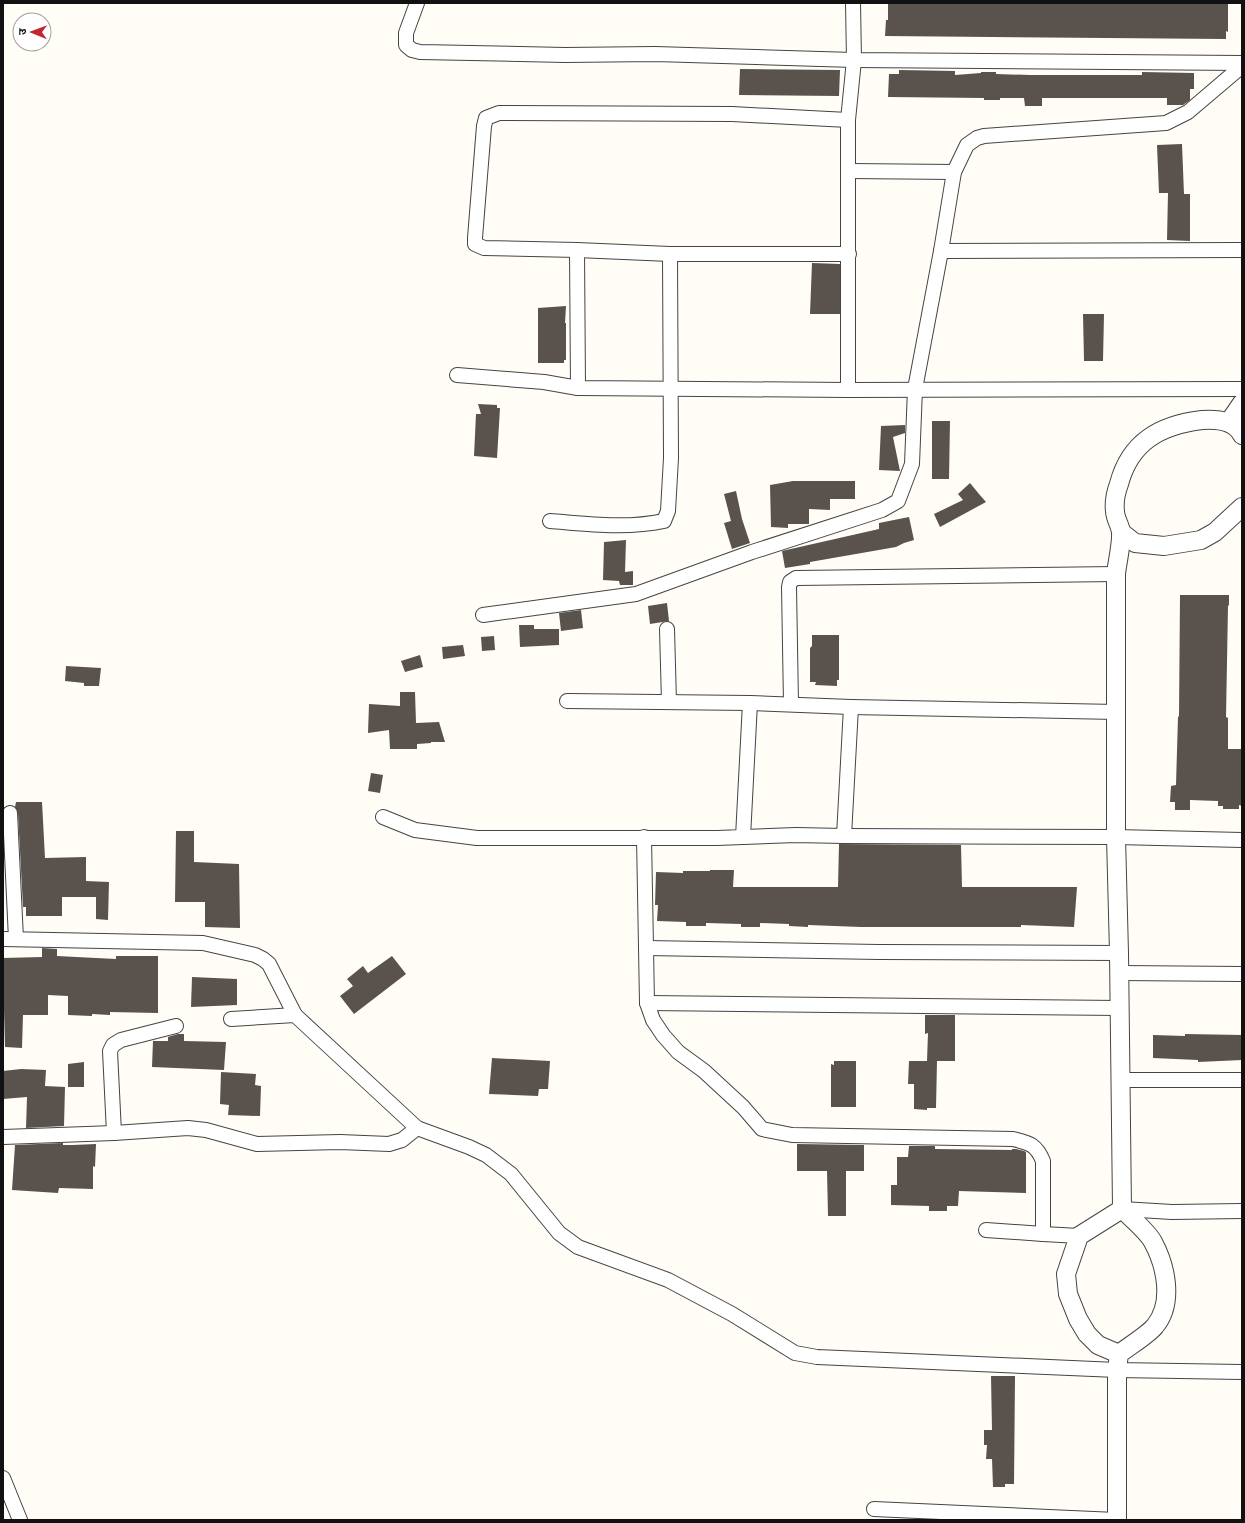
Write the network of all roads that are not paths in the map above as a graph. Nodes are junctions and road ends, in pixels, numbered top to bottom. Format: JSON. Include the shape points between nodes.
{"nodes":[{"id":1,"x":417,"y":3,"type":"edge"},
{"id":2,"x":853,"y":3,"type":"edge"},
{"id":3,"x":854,"y":60,"type":"junction"},
{"id":4,"x":1242,"y":65,"type":"edge"},
{"id":5,"x":848,"y":120,"type":"junction"},
{"id":6,"x":848,"y":171,"type":"junction"},
{"id":7,"x":954,"y":172,"type":"junction"},
{"id":8,"x":577,"y":250,"type":"junction"},
{"id":9,"x":1242,"y":250,"type":"edge"},
{"id":10,"x":941,"y":251,"type":"junction"},
{"id":11,"x":670,"y":254,"type":"junction"},
{"id":12,"x":849,"y":254,"type":"junction"},
{"id":13,"x":457,"y":375,"type":"dead end"},
{"id":14,"x":578,"y":388,"type":"junction"},
{"id":15,"x":671,"y":388,"type":"junction"},
{"id":16,"x":1242,"y":388,"type":"edge"},
{"id":17,"x":915,"y":389,"type":"junction"},
{"id":18,"x":848,"y":390,"type":"junction"},
{"id":19,"x":1242,"y":403,"type":"edge"},
{"id":20,"x":1229,"y":422,"type":"junction"},
{"id":21,"x":1242,"y":435,"type":"edge"},
{"id":22,"x":1242,"y":507,"type":"edge"},
{"id":23,"x":550,"y":521,"type":"dead end"},
{"id":24,"x":1121,"y":532,"type":"junction"},
{"id":25,"x":1116,"y":574,"type":"junction"},
{"id":26,"x":483,"y":615,"type":"dead end"},
{"id":27,"x":667,"y":629,"type":"dead end"},
{"id":28,"x":567,"y":701,"type":"dead end"},
{"id":29,"x":669,"y":702,"type":"junction"},
{"id":30,"x":750,"y":703,"type":"junction"},
{"id":31,"x":791,"y":704,"type":"junction"},
{"id":32,"x":851,"y":707,"type":"junction"},
{"id":33,"x":1117,"y":712,"type":"junction"},
{"id":34,"x":10,"y":813,"type":"dead end"},
{"id":35,"x":383,"y":817,"type":"dead end"},
{"id":36,"x":743,"y":836,"type":"junction"},
{"id":37,"x":844,"y":836,"type":"junction"},
{"id":38,"x":644,"y":837,"type":"junction"},
{"id":39,"x":1116,"y":837,"type":"junction"},
{"id":40,"x":1242,"y":840,"type":"edge"},
{"id":41,"x":10,"y":939,"type":"edge"},
{"id":42,"x":646,"y":948,"type":"junction"},
{"id":43,"x":1119,"y":953,"type":"junction"},
{"id":44,"x":1119,"y":973,"type":"junction"},
{"id":45,"x":1242,"y":974,"type":"edge"},
{"id":46,"x":647,"y":1003,"type":"junction"},
{"id":47,"x":1120,"y":1008,"type":"junction"},
{"id":48,"x":296,"y":1015,"type":"junction"},
{"id":49,"x":231,"y":1019,"type":"dead end"},
{"id":50,"x":176,"y":1026,"type":"dead end"},
{"id":51,"x":1121,"y":1080,"type":"junction"},
{"id":52,"x":1242,"y":1080,"type":"edge"},
{"id":53,"x":417,"y":1128,"type":"junction"},
{"id":54,"x":114,"y":1133,"type":"junction"},
{"id":55,"x":3,"y":1137,"type":"edge"},
{"id":56,"x":1122,"y":1209,"type":"junction"},
{"id":57,"x":1242,"y":1211,"type":"edge"},
{"id":58,"x":986,"y":1230,"type":"dead end"},
{"id":59,"x":1043,"y":1234,"type":"junction"},
{"id":60,"x":1079,"y":1236,"type":"junction"},
{"id":61,"x":1118,"y":1362,"type":"junction"},
{"id":62,"x":1242,"y":1372,"type":"edge"},
{"id":63,"x":3,"y":1478,"type":"edge"},
{"id":64,"x":874,"y":1509,"type":"dead end"},
{"id":65,"x":20,"y":1520,"type":"edge"},
{"id":66,"x":1116,"y":1520,"type":"edge"}],
"edges":[{"from":1,"to":3,"type":"street","via":[[406,33],[406,44],[412,50],[420,52],[655,54]]},
{"from":2,"to":3,"type":"street"},
{"from":3,"to":4,"type":"street"},
{"from":3,"to":5,"type":"street"},
{"from":4,"to":7,"type":"street","via":[[1188,112],[1166,123],[984,136],[967,145]]},
{"from":5,"to":6,"type":"street"},
{"from":5,"to":8,"type":"street","via":[[708,114],[499,113],[486,118],[475,244],[484,248]]},
{"from":6,"to":7,"type":"street"},
{"from":6,"to":12,"type":"street"},
{"from":7,"to":10,"type":"street"},
{"from":8,"to":11,"type":"street"},
{"from":8,"to":14,"type":"street"},
{"from":9,"to":10,"type":"street"},
{"from":10,"to":17,"type":"street"},
{"from":11,"to":12,"type":"street"},
{"from":11,"to":15,"type":"street"},
{"from":12,"to":18,"type":"street"},
{"from":13,"to":14,"type":"street","via":[[544,382]]},
{"from":14,"to":15,"type":"street"},
{"from":15,"to":18,"type":"street"},
{"from":15,"to":23,"type":"street","via":[[671,458],[668,511],[664,522],[629,526]]},
{"from":16,"to":17,"type":"street"},
{"from":17,"to":18,"type":"street"},
{"from":17,"to":26,"type":"street","via":[[912,464],[898,501],[882,510],[752,552],[636,594]]},
{"from":19,"to":20,"type":"street"},
{"from":20,"to":21,"type":"street","via":[[1240,430]]},
{"from":20,"to":24,"type":"street","via":[[1213,419],[1171,426],[1149,438],[1133,451],[1122,470],[1114,512]]},
{"from":22,"to":24,"type":"street","via":[[1201,540],[1164,546],[1135,543]]},
{"from":24,"to":25,"type":"street"},
{"from":25,"to":31,"type":"street","via":[[796,578],[790,582],[789,587]]},
{"from":25,"to":33,"type":"street"},
{"from":27,"to":29,"type":"street"},
{"from":28,"to":29,"type":"street"},
{"from":29,"to":30,"type":"street"},
{"from":30,"to":31,"type":"street"},
{"from":30,"to":36,"type":"street"},
{"from":31,"to":32,"type":"street"},
{"from":32,"to":33,"type":"street"},
{"from":32,"to":37,"type":"street"},
{"from":33,"to":39,"type":"street"},
{"from":34,"to":41,"type":"street"},
{"from":35,"to":38,"type":"street","via":[[415,830],[477,838]]},
{"from":36,"to":37,"type":"street"},
{"from":36,"to":38,"type":"street"},
{"from":37,"to":39,"type":"street"},
{"from":38,"to":42,"type":"street"},
{"from":39,"to":40,"type":"street"},
{"from":39,"to":43,"type":"street"},
{"from":41,"to":48,"type":"street","via":[[203,943],[255,955],[269,964]]},
{"from":42,"to":43,"type":"street"},
{"from":42,"to":46,"type":"street"},
{"from":43,"to":44,"type":"street"},
{"from":44,"to":45,"type":"street"},
{"from":44,"to":47,"type":"street"},
{"from":46,"to":47,"type":"street"},
{"from":46,"to":59,"type":"street","via":[[653,1020],[678,1052],[704,1071],[743,1107],[762,1129],[792,1135],[1013,1139],[1030,1144],[1039,1152],[1043,1161]]},
{"from":47,"to":51,"type":"street"},
{"from":48,"to":49,"type":"street"},
{"from":48,"to":53,"type":"street"},
{"from":50,"to":54,"type":"street","via":[[121,1040],[113,1045],[110,1051]]},
{"from":51,"to":52,"type":"street"},
{"from":51,"to":56,"type":"street"},
{"from":53,"to":54,"type":"street","via":[[402,1140],[389,1144],[257,1144],[223,1133],[188,1128]]},
{"from":53,"to":61,"type":"street","via":[[486,1155],[511,1174],[559,1233],[578,1247],[668,1280],[732,1314],[795,1353],[817,1357]]},
{"from":54,"to":55,"type":"street"},
{"from":56,"to":57,"type":"street","via":[[1172,1212]]},
{"from":56,"to":60,"type":"street"},
{"from":56,"to":61,"type":"street","via":[[1152,1241],[1167,1286],[1164,1311],[1155,1326]]},
{"from":58,"to":59,"type":"street"},
{"from":59,"to":60,"type":"street"},
{"from":60,"to":61,"type":"street","via":[[1066,1274],[1068,1294],[1087,1334]]},
{"from":61,"to":62,"type":"street"},
{"from":61,"to":66,"type":"street"},
{"from":63,"to":65,"type":"street"},
{"from":64,"to":66,"type":"street"}]}
